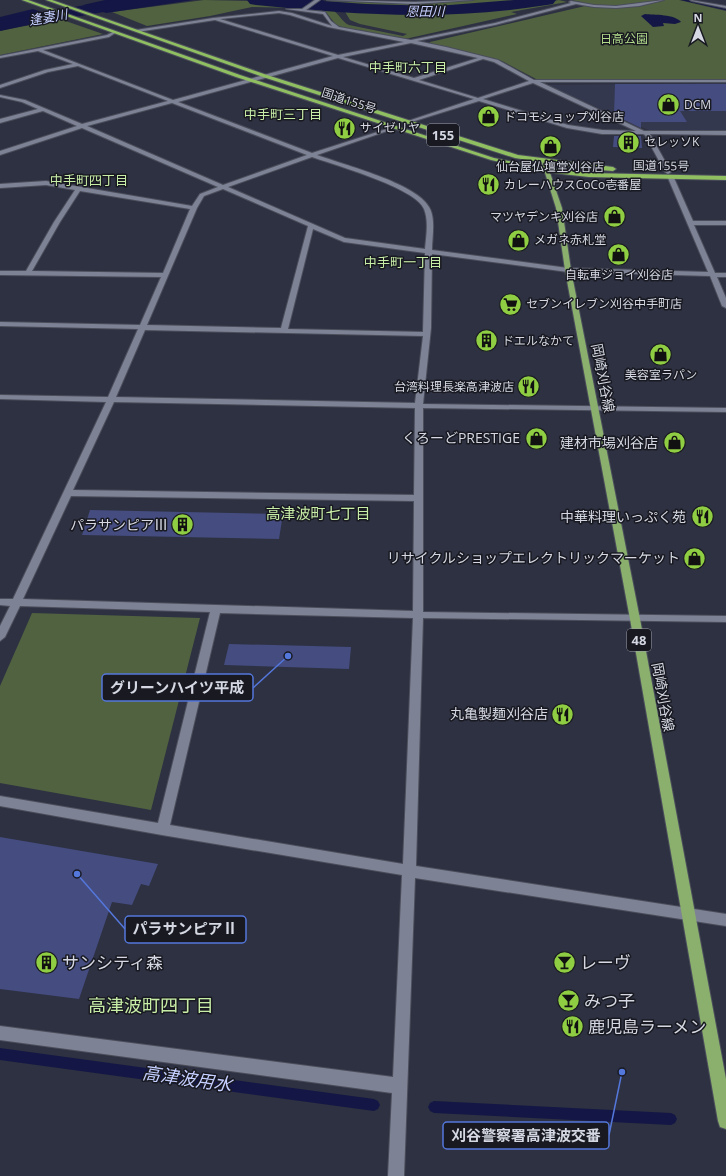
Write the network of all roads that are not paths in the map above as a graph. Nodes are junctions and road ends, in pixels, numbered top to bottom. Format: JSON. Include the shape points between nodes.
{"nodes":[{"id":1,"x":24,"y":0,"type":"edge"},
{"id":2,"x":48,"y":0,"type":"edge"},
{"id":3,"x":318,"y":0,"type":"edge"},
{"id":4,"x":329,"y":0,"type":"edge"},
{"id":5,"x":470,"y":0,"type":"edge"},
{"id":6,"x":565,"y":0,"type":"edge"},
{"id":7,"x":662,"y":0,"type":"edge"},
{"id":8,"x":692,"y":0,"type":"edge"},
{"id":9,"x":576,"y":3,"type":"junction"},
{"id":10,"x":726,"y":7,"type":"edge"},
{"id":11,"x":303,"y":10,"type":"junction"},
{"id":12,"x":213,"y":19,"type":"junction"},
{"id":13,"x":340,"y":28,"type":"junction"},
{"id":14,"x":138,"y":31,"type":"junction"},
{"id":15,"x":114,"y":32,"type":"junction"},
{"id":16,"x":410,"y":42,"type":"junction"},
{"id":17,"x":37,"y":49,"type":"junction"},
{"id":18,"x":0,"y":57,"type":"edge"},
{"id":19,"x":336,"y":57,"type":"junction"},
{"id":20,"x":482,"y":58,"type":"junction"},
{"id":21,"x":76,"y":65,"type":"junction"},
{"id":22,"x":265,"y":76,"type":"junction"},
{"id":23,"x":252,"y":80,"type":"junction"},
{"id":24,"x":414,"y":80,"type":"junction"},
{"id":25,"x":533,"y":81,"type":"junction"},
{"id":26,"x":726,"y":81,"type":"edge"},
{"id":27,"x":0,"y":87,"type":"edge"},
{"id":28,"x":26,"y":95,"type":"dead end"},
{"id":29,"x":0,"y":96,"type":"edge"},
{"id":30,"x":12,"y":99,"type":"junction"},
{"id":31,"x":477,"y":99,"type":"junction"},
{"id":32,"x":172,"y":101,"type":"junction"},
{"id":33,"x":43,"y":109,"type":"junction"},
{"id":34,"x":0,"y":121,"type":"edge"},
{"id":35,"x":407,"y":123,"type":"junction"},
{"id":36,"x":82,"y":126,"type":"junction"},
{"id":37,"x":394,"y":127,"type":"junction"},
{"id":38,"x":726,"y":133,"type":"edge"},
{"id":39,"x":647,"y":134,"type":"junction"},
{"id":40,"x":1,"y":151,"type":"edge"},
{"id":41,"x":312,"y":154,"type":"junction"},
{"id":42,"x":544,"y":166,"type":"junction"},
{"id":43,"x":726,"y":172,"type":"edge"},
{"id":44,"x":669,"y":175,"type":"junction"},
{"id":45,"x":726,"y":178,"type":"edge"},
{"id":46,"x":0,"y":186,"type":"edge"},
{"id":47,"x":222,"y":186,"type":"junction"},
{"id":48,"x":79,"y":188,"type":"junction"},
{"id":49,"x":194,"y":208,"type":"junction"},
{"id":50,"x":690,"y":223,"type":"junction"},
{"id":51,"x":726,"y":223,"type":"edge"},
{"id":52,"x":311,"y":226,"type":"junction"},
{"id":53,"x":430,"y":251,"type":"junction"},
{"id":54,"x":568,"y":270,"type":"junction"},
{"id":55,"x":0,"y":272,"type":"edge"},
{"id":56,"x":28,"y":273,"type":"junction"},
{"id":57,"x":165,"y":275,"type":"junction"},
{"id":58,"x":712,"y":275,"type":"junction"},
{"id":59,"x":726,"y":275,"type":"edge"},
{"id":60,"x":726,"y":306,"type":"edge"},
{"id":61,"x":0,"y":324,"type":"edge"},
{"id":62,"x":141,"y":328,"type":"junction"},
{"id":63,"x":284,"y":329,"type":"junction"},
{"id":64,"x":426,"y":334,"type":"junction"},
{"id":65,"x":0,"y":397,"type":"edge"},
{"id":66,"x":111,"y":400,"type":"junction"},
{"id":67,"x":419,"y":406,"type":"junction"},
{"id":68,"x":595,"y":409,"type":"junction"},
{"id":69,"x":726,"y":410,"type":"edge"},
{"id":70,"x":67,"y":493,"type":"junction"},
{"id":71,"x":419,"y":498,"type":"junction"},
{"id":72,"x":0,"y":602,"type":"edge"},
{"id":73,"x":16,"y":603,"type":"junction"},
{"id":74,"x":216,"y":610,"type":"junction"},
{"id":75,"x":418,"y":614,"type":"junction"},
{"id":76,"x":635,"y":618,"type":"junction"},
{"id":77,"x":726,"y":619,"type":"edge"},
{"id":78,"x":0,"y":637,"type":"edge"},
{"id":79,"x":0,"y":801,"type":"edge"},
{"id":80,"x":162,"y":830,"type":"junction"},
{"id":81,"x":409,"y":871,"type":"junction"},
{"id":82,"x":688,"y":915,"type":"junction"},
{"id":83,"x":726,"y":920,"type":"edge"},
{"id":84,"x":0,"y":1033,"type":"edge"},
{"id":85,"x":400,"y":1086,"type":"junction"},
{"id":86,"x":726,"y":1121,"type":"edge"},
{"id":87,"x":396,"y":1176,"type":"edge"}],
"edges":[{"from":1,"to":15,"type":"highway","name":"国道155号","number":"155"},
{"from":2,"to":14,"type":"highway","name":"国道155号","number":"155"},
{"from":3,"to":11,"type":"street"},
{"from":4,"to":5,"type":"street","via":[[414,3]]},
{"from":6,"to":9,"type":"street"},
{"from":7,"to":9,"type":"street","via":[[620,7]]},
{"from":8,"to":10,"type":"street"},
{"from":9,"to":16,"type":"street"},
{"from":11,"to":12,"type":"street","via":[[266,8]]},
{"from":11,"to":13,"type":"street","via":[[324,13],[330,22]]},
{"from":12,"to":13,"type":"street","via":[[286,12],[313,23]]},
{"from":12,"to":14,"type":"street"},
{"from":12,"to":19,"type":"street"},
{"from":13,"to":16,"type":"street"},
{"from":14,"to":22,"type":"highway","name":"国道155号","number":"155"},
{"from":15,"to":17,"type":"street","via":[[108,36]]},
{"from":15,"to":23,"type":"highway","name":"国道155号","number":"155"},
{"from":16,"to":19,"type":"street"},
{"from":16,"to":20,"type":"street"},
{"from":17,"to":18,"type":"street"},
{"from":17,"to":21,"type":"street"},
{"from":19,"to":22,"type":"street"},
{"from":19,"to":24,"type":"street"},
{"from":20,"to":24,"type":"street"},
{"from":20,"to":25,"type":"street","via":[[496,61]]},
{"from":21,"to":27,"type":"street","via":[[47,71]]},
{"from":21,"to":32,"type":"street"},
{"from":22,"to":23,"type":"street"},
{"from":22,"to":35,"type":"highway","name":"国道155号","number":"155"},
{"from":23,"to":32,"type":"street"},
{"from":23,"to":37,"type":"highway","name":"国道155号","number":"155"},
{"from":24,"to":31,"type":"street"},
{"from":25,"to":26,"type":"street"},
{"from":25,"to":31,"type":"street"},
{"from":25,"to":39,"type":"street"},
{"from":28,"to":30,"type":"street"},
{"from":29,"to":30,"type":"street"},
{"from":30,"to":33,"type":"street"},
{"from":31,"to":35,"type":"street"},
{"from":31,"to":39,"type":"street","via":[[578,128]]},
{"from":32,"to":36,"type":"street"},
{"from":32,"to":41,"type":"street"},
{"from":33,"to":34,"type":"street"},
{"from":33,"to":36,"type":"street"},
{"from":35,"to":42,"type":"highway","name":"国道155号","number":"155"},
{"from":36,"to":40,"type":"street"},
{"from":36,"to":47,"type":"street"},
{"from":37,"to":41,"type":"street"},
{"from":37,"to":42,"type":"highway","name":"国道155号","number":"155","via":[[493,159]]},
{"from":38,"to":39,"type":"street"},
{"from":39,"to":44,"type":"street"},
{"from":41,"to":47,"type":"street"},
{"from":41,"to":53,"type":"street","via":[[401,187],[417,197],[427,208]]},
{"from":42,"to":44,"type":"highway","name":"国道155号","number":"155","via":[[589,175]]},
{"from":42,"to":54,"type":"main road","name":"岡崎刈谷線","number":"48","via":[[559,208]]},
{"from":43,"to":44,"type":"highway","name":"国道155号","number":"155"},
{"from":44,"to":45,"type":"highway","name":"国道155号","number":"155"},
{"from":44,"to":50,"type":"street"},
{"from":46,"to":48,"type":"street","via":[[46,184]]},
{"from":47,"to":49,"type":"street","via":[[202,195]]},
{"from":47,"to":52,"type":"street"},
{"from":48,"to":49,"type":"street"},
{"from":48,"to":56,"type":"street"},
{"from":49,"to":57,"type":"street"},
{"from":50,"to":51,"type":"street"},
{"from":50,"to":58,"type":"street"},
{"from":52,"to":53,"type":"street","via":[[344,240]]},
{"from":52,"to":63,"type":"street"},
{"from":53,"to":54,"type":"street"},
{"from":53,"to":64,"type":"street"},
{"from":54,"to":58,"type":"street"},
{"from":54,"to":68,"type":"main road","name":"岡崎刈谷線","number":"48"},
{"from":55,"to":56,"type":"street"},
{"from":56,"to":57,"type":"street"},
{"from":57,"to":62,"type":"street"},
{"from":58,"to":59,"type":"street"},
{"from":58,"to":60,"type":"street"},
{"from":61,"to":62,"type":"street"},
{"from":62,"to":63,"type":"street"},
{"from":62,"to":66,"type":"street"},
{"from":63,"to":64,"type":"street"},
{"from":64,"to":67,"type":"street"},
{"from":65,"to":66,"type":"street"},
{"from":66,"to":67,"type":"street"},
{"from":66,"to":70,"type":"street"},
{"from":67,"to":68,"type":"street"},
{"from":67,"to":71,"type":"street"},
{"from":68,"to":69,"type":"street"},
{"from":68,"to":76,"type":"main road","name":"岡崎刈谷線","number":"48"},
{"from":70,"to":71,"type":"street"},
{"from":70,"to":73,"type":"street"},
{"from":71,"to":75,"type":"street"},
{"from":72,"to":73,"type":"street"},
{"from":73,"to":74,"type":"street"},
{"from":73,"to":78,"type":"street"},
{"from":74,"to":75,"type":"street"},
{"from":74,"to":80,"type":"street"},
{"from":75,"to":76,"type":"street"},
{"from":75,"to":81,"type":"street"},
{"from":76,"to":77,"type":"street"},
{"from":76,"to":82,"type":"main road","name":"岡崎刈谷線","number":"48"},
{"from":79,"to":80,"type":"street"},
{"from":80,"to":81,"type":"street"},
{"from":81,"to":82,"type":"street"},
{"from":81,"to":85,"type":"street"},
{"from":82,"to":83,"type":"street"},
{"from":82,"to":86,"type":"main road","name":"岡崎刈谷線","number":"48"},
{"from":84,"to":85,"type":"street"},
{"from":85,"to":87,"type":"street"}]}
